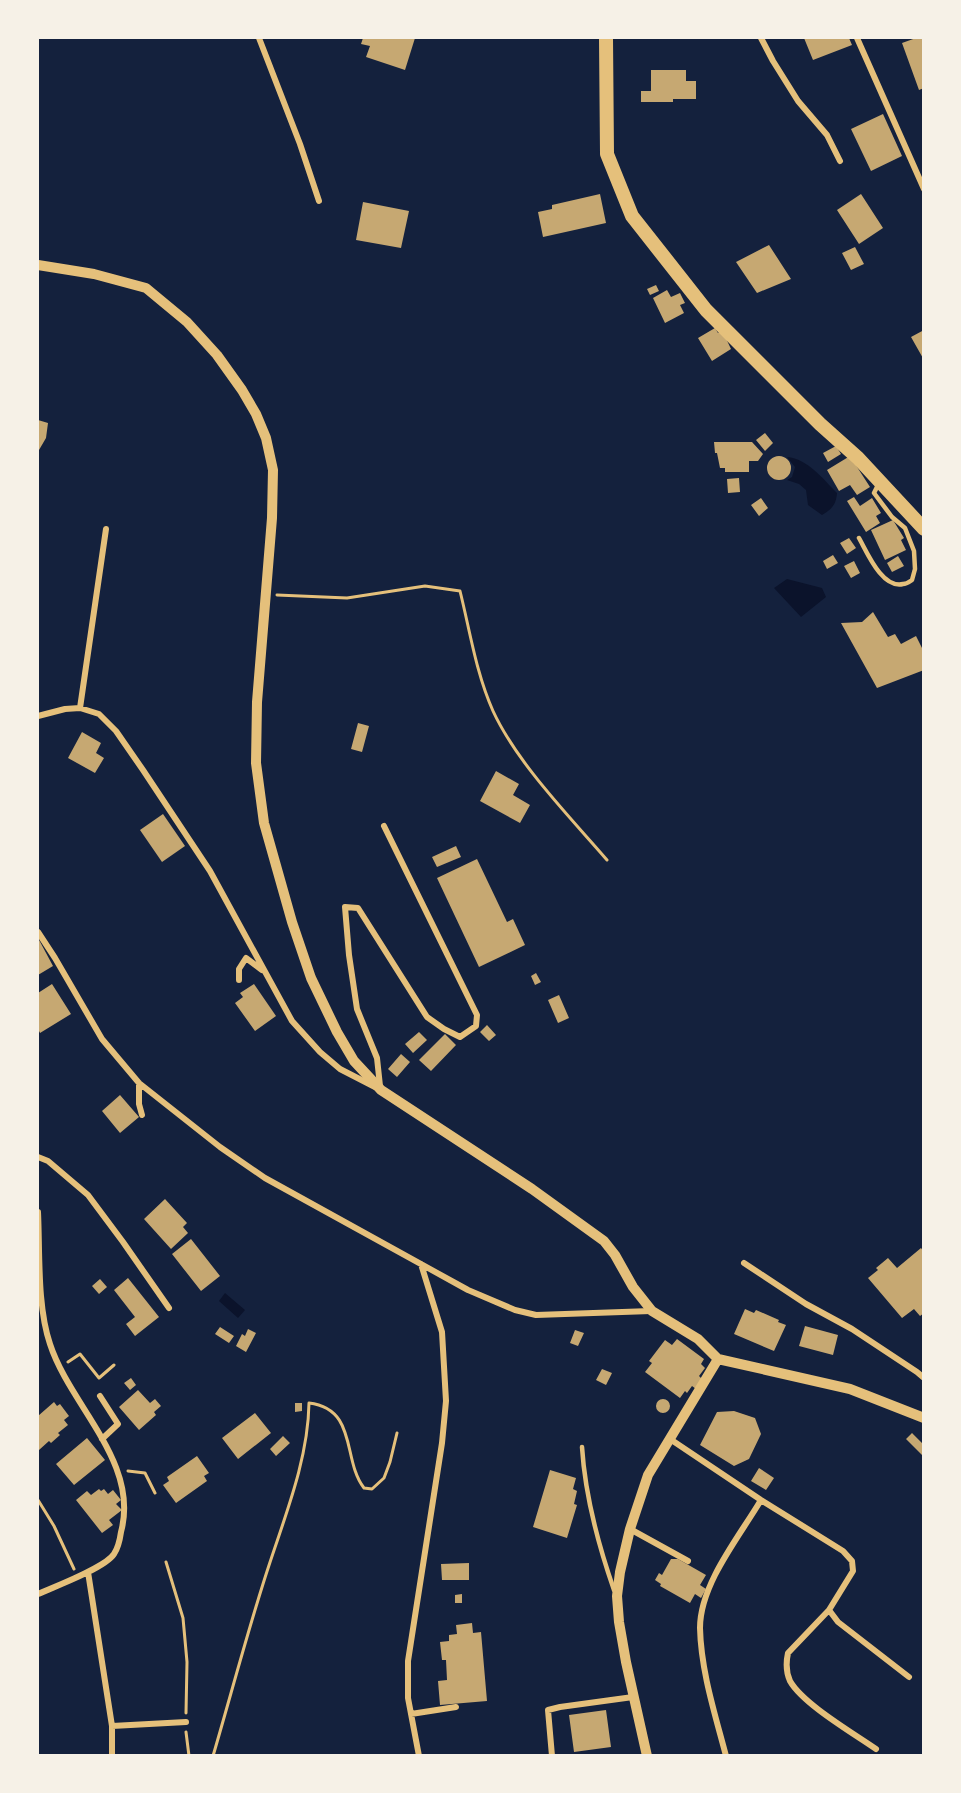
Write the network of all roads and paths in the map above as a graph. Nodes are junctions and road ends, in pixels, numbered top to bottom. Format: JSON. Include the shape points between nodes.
{"nodes":[{"id":1,"x":259,"y":38,"type":"edge"},
{"id":2,"x":606,"y":38,"type":"edge"},
{"id":3,"x":761,"y":38,"type":"edge"},
{"id":4,"x":857,"y":38,"type":"edge"},
{"id":5,"x":840,"y":161,"type":"dead end"},
{"id":6,"x":924,"y":189,"type":"edge"},
{"id":7,"x":319,"y":201,"type":"dead end"},
{"id":8,"x":38,"y":265,"type":"edge"},
{"id":9,"x":879,"y":483,"type":"junction"},
{"id":10,"x":106,"y":529,"type":"dead end"},
{"id":11,"x":924,"y":529,"type":"edge"},
{"id":12,"x":859,"y":538,"type":"dead end"},
{"id":13,"x":267,"y":595,"type":"junction"},
{"id":14,"x":81,"y":708,"type":"junction"},
{"id":15,"x":38,"y":716,"type":"edge"},
{"id":16,"x":384,"y":826,"type":"dead end"},
{"id":17,"x":607,"y":860,"type":"dead end"},
{"id":18,"x":38,"y":932,"type":"edge"},
{"id":19,"x":265,"y":972,"type":"junction"},
{"id":20,"x":239,"y":980,"type":"dead end"},
{"id":21,"x":139,"y":1083,"type":"junction"},
{"id":22,"x":381,"y":1090,"type":"junction"},
{"id":23,"x":142,"y":1116,"type":"dead end"},
{"id":24,"x":38,"y":1157,"type":"edge"},
{"id":25,"x":38,"y":1212,"type":"edge"},
{"id":26,"x":744,"y":1263,"type":"dead end"},
{"id":27,"x":421,"y":1264,"type":"junction"},
{"id":28,"x":169,"y":1308,"type":"dead end"},
{"id":29,"x":652,"y":1311,"type":"junction"},
{"id":30,"x":718,"y":1359,"type":"junction"},
{"id":31,"x":114,"y":1365,"type":"dead end"},
{"id":32,"x":59,"y":1367,"type":"junction"},
{"id":33,"x":924,"y":1378,"type":"edge"},
{"id":34,"x":100,"y":1396,"type":"dead end"},
{"id":35,"x":924,"y":1418,"type":"edge"},
{"id":36,"x":397,"y":1433,"type":"dead end"},
{"id":37,"x":102,"y":1439,"type":"junction"},
{"id":38,"x":670,"y":1439,"type":"junction"},
{"id":39,"x":582,"y":1447,"type":"dead end"},
{"id":40,"x":117,"y":1470,"type":"junction"},
{"id":41,"x":155,"y":1493,"type":"dead end"},
{"id":42,"x":38,"y":1500,"type":"edge"},
{"id":43,"x":761,"y":1500,"type":"junction"},
{"id":44,"x":630,"y":1529,"type":"junction"},
{"id":45,"x":688,"y":1561,"type":"dead end"},
{"id":46,"x":166,"y":1562,"type":"dead end"},
{"id":47,"x":88,"y":1572,"type":"junction"},
{"id":48,"x":77,"y":1576,"type":"junction"},
{"id":49,"x":38,"y":1594,"type":"edge"},
{"id":50,"x":617,"y":1596,"type":"junction"},
{"id":51,"x":829,"y":1610,"type":"junction"},
{"id":52,"x":909,"y":1677,"type":"dead end"},
{"id":53,"x":633,"y":1697,"type":"junction"},
{"id":54,"x":456,"y":1707,"type":"dead end"},
{"id":55,"x":411,"y":1714,"type":"junction"},
{"id":56,"x":186,"y":1722,"type":"junction"},
{"id":57,"x":112,"y":1726,"type":"junction"},
{"id":58,"x":876,"y":1749,"type":"dead end"},
{"id":59,"x":112,"y":1755,"type":"edge"},
{"id":60,"x":189,"y":1755,"type":"edge"},
{"id":61,"x":213,"y":1755,"type":"edge"},
{"id":62,"x":419,"y":1755,"type":"edge"},
{"id":63,"x":552,"y":1755,"type":"edge"},
{"id":64,"x":647,"y":1755,"type":"edge"},
{"id":65,"x":726,"y":1755,"type":"edge"}],
"edges":[{"from":1,"to":7,"type":"street"},
{"from":2,"to":9,"type":"main road","via":[[607,154],[632,216],[706,310]]},
{"from":3,"to":5,"type":"street","via":[[798,101],[827,135]]},
{"from":4,"to":6,"type":"street"},
{"from":8,"to":13,"type":"street","via":[[146,288],[187,322],[242,390],[263,430],[273,470]]},
{"from":9,"to":11,"type":"main road"},
{"from":9,"to":12,"type":"lane","via":[[874,493],[905,528],[914,551],[912,580],[902,585],[892,583],[878,572]]},
{"from":10,"to":14,"type":"street"},
{"from":13,"to":17,"type":"path","via":[[347,598],[426,586],[460,591],[479,674],[508,740]]},
{"from":13,"to":22,"type":"street","via":[[256,763],[264,823],[311,978],[354,1061]]},
{"from":14,"to":15,"type":"street"},
{"from":14,"to":19,"type":"street","via":[[99,714],[144,770],[210,871]]},
{"from":16,"to":22,"type":"street","via":[[477,1016],[476,1026],[460,1037],[427,1017],[358,908],[345,907],[357,1009],[377,1058]]},
{"from":18,"to":21,"type":"street","via":[[102,1039]]},
{"from":19,"to":20,"type":"street","via":[[246,958],[239,969]]},
{"from":19,"to":22,"type":"street","via":[[292,1021],[320,1052],[340,1069]]},
{"from":21,"to":23,"type":"street"},
{"from":21,"to":27,"type":"street","via":[[266,1178]]},
{"from":22,"to":29,"type":"street","via":[[604,1241]]},
{"from":24,"to":28,"type":"street","via":[[88,1195]]},
{"from":25,"to":32,"type":"street","via":[[41,1295],[49,1343]]},
{"from":26,"to":33,"type":"street"},
{"from":27,"to":29,"type":"street","via":[[468,1290],[536,1315]]},
{"from":27,"to":55,"type":"street","via":[[442,1332],[446,1401],[408,1662]]},
{"from":29,"to":30,"type":"street","via":[[698,1339]]},
{"from":30,"to":35,"type":"street","via":[[850,1389]]},
{"from":30,"to":38,"type":"street"},
{"from":31,"to":32,"type":"path","via":[[99,1378],[80,1354]]},
{"from":32,"to":37,"type":"street"},
{"from":34,"to":37,"type":"street","via":[[118,1424]]},
{"from":36,"to":61,"type":"path","via":[[384,1478],[372,1490],[364,1488],[357,1480],[340,1419],[318,1404],[309,1403],[309,1428],[299,1470]]},
{"from":37,"to":40,"type":"street"},
{"from":38,"to":43,"type":"street"},
{"from":38,"to":44,"type":"street","via":[[648,1474]]},
{"from":39,"to":50,"type":"lane","via":[[584,1476],[605,1564]]},
{"from":40,"to":41,"type":"path","via":[[145,1473]]},
{"from":40,"to":47,"type":"street","via":[[124,1512],[119,1540],[114,1555]]},
{"from":42,"to":48,"type":"path"},
{"from":43,"to":51,"type":"street","via":[[843,1551],[852,1561],[853,1571]]},
{"from":43,"to":65,"type":"street","via":[[715,1575],[700,1627],[703,1657]]},
{"from":44,"to":45,"type":"street"},
{"from":44,"to":50,"type":"street"},
{"from":46,"to":56,"type":"path","via":[[183,1618]]},
{"from":47,"to":48,"type":"street"},
{"from":47,"to":57,"type":"street"},
{"from":48,"to":49,"type":"street"},
{"from":50,"to":53,"type":"street"},
{"from":51,"to":52,"type":"street","via":[[838,1622]]},
{"from":51,"to":58,"type":"street","via":[[788,1653],[789,1678],[808,1701]]},
{"from":53,"to":63,"type":"street","via":[[548,1710]]},
{"from":53,"to":64,"type":"street"},
{"from":54,"to":55,"type":"street"},
{"from":55,"to":62,"type":"street"},
{"from":56,"to":57,"type":"street"},
{"from":56,"to":60,"type":"path"},
{"from":57,"to":59,"type":"street"}]}
